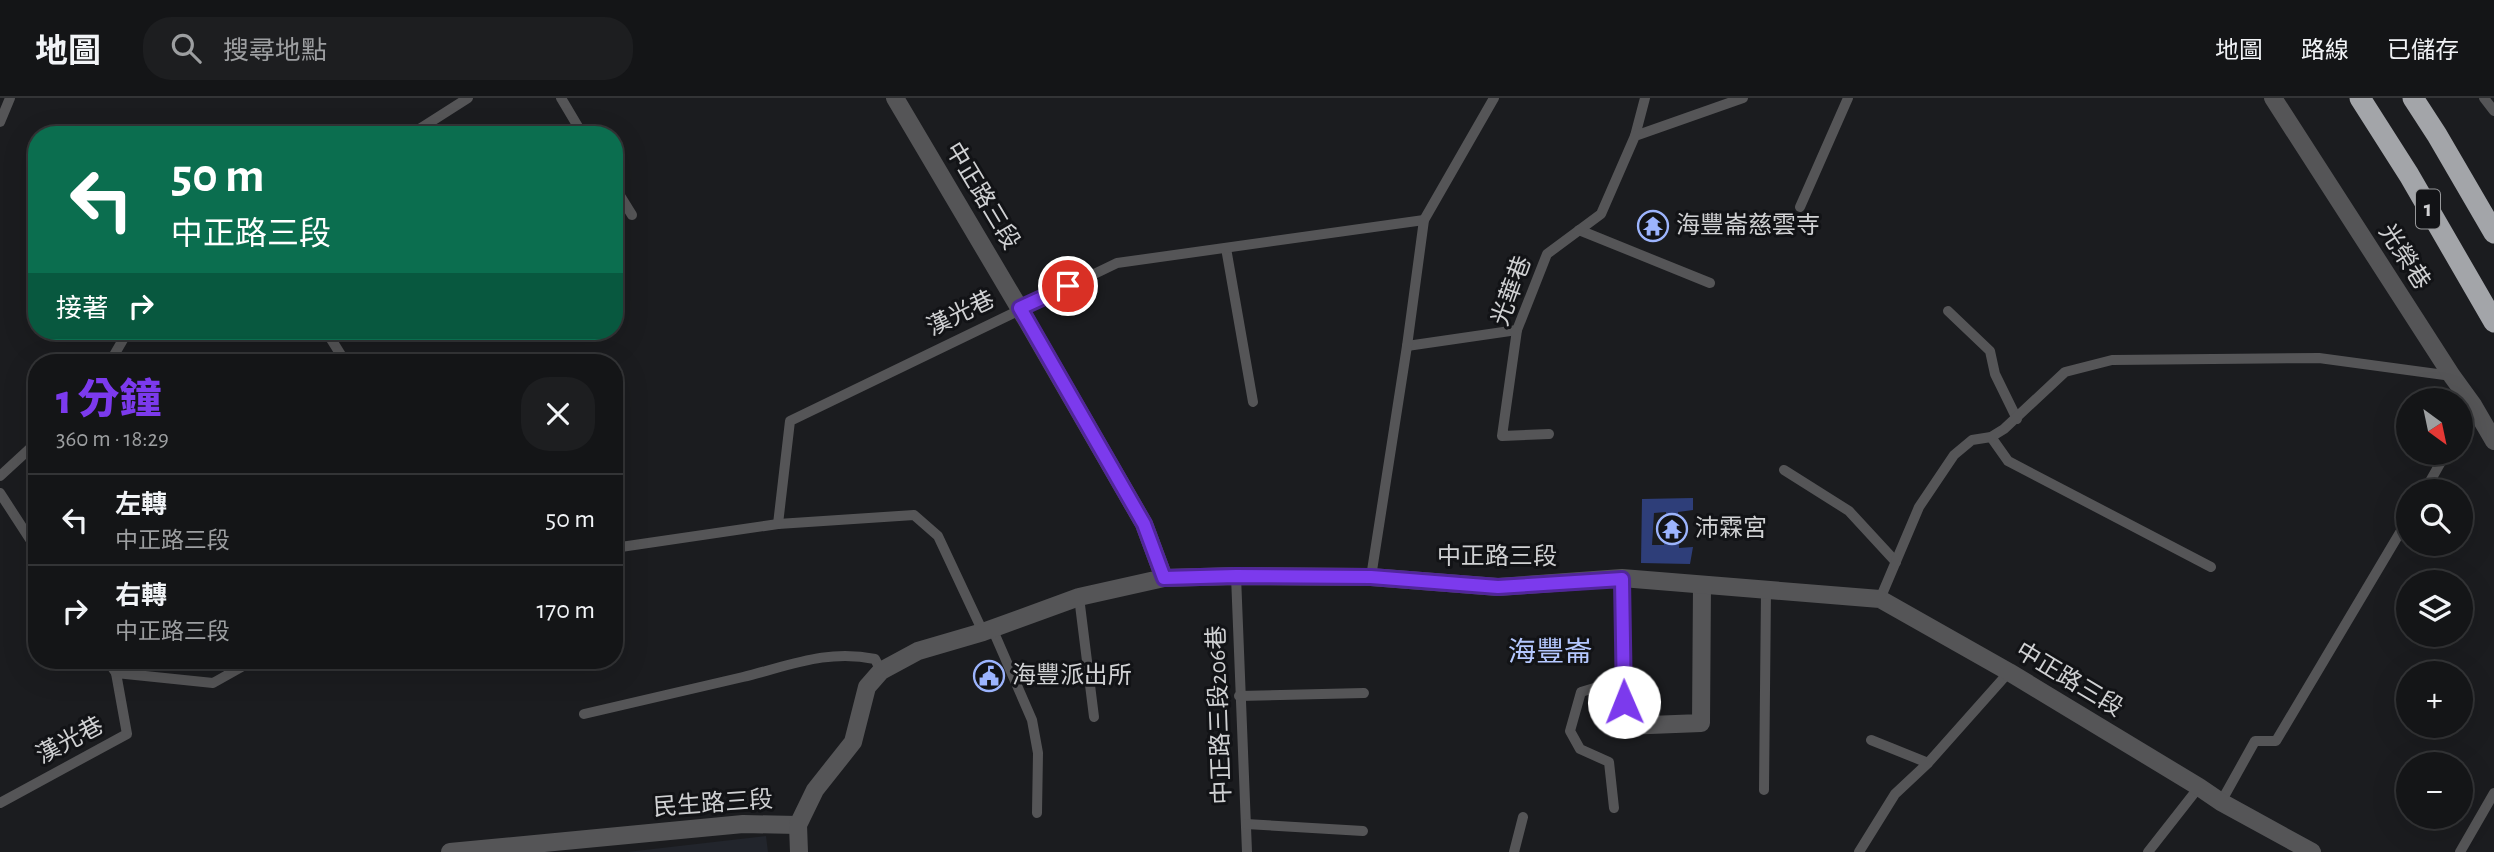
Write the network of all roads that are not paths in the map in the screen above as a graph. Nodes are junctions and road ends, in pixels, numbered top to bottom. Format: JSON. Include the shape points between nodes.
{"nodes":[{"id":1,"x":10,"y":98,"type":"edge"},
{"id":2,"x":467,"y":98,"type":"edge"},
{"id":3,"x":561,"y":98,"type":"edge"},
{"id":4,"x":895,"y":98,"type":"edge"},
{"id":5,"x":1494,"y":98,"type":"edge"},
{"id":6,"x":1645,"y":98,"type":"edge"},
{"id":7,"x":1743,"y":98,"type":"edge"},
{"id":8,"x":1848,"y":98,"type":"edge"},
{"id":9,"x":2273,"y":98,"type":"edge"},
{"id":10,"x":2360,"y":98,"type":"edge"},
{"id":11,"x":2413,"y":98,"type":"edge"},
{"id":12,"x":0,"y":122,"type":"edge"},
{"id":13,"x":424,"y":126,"type":"edge"},
{"id":14,"x":578,"y":126,"type":"edge"},
{"id":15,"x":1635,"y":136,"type":"junction"},
{"id":16,"x":623,"y":200,"type":"edge"},
{"id":17,"x":1800,"y":206,"type":"dead end"},
{"id":18,"x":632,"y":215,"type":"dead end"},
{"id":19,"x":1424,"y":220,"type":"junction"},
{"id":20,"x":1579,"y":230,"type":"junction"},
{"id":21,"x":2494,"y":233,"type":"edge"},
{"id":22,"x":1226,"y":248,"type":"junction"},
{"id":23,"x":1710,"y":283,"type":"dead end"},
{"id":24,"x":1020,"y":308,"type":"junction"},
{"id":25,"x":1948,"y":311,"type":"dead end"},
{"id":26,"x":2494,"y":322,"type":"edge"},
{"id":27,"x":1517,"y":330,"type":"junction"},
{"id":28,"x":1407,"y":346,"type":"junction"},
{"id":29,"x":2452,"y":376,"type":"junction"},
{"id":30,"x":2461,"y":388,"type":"edge"},
{"id":31,"x":1253,"y":402,"type":"dead end"},
{"id":32,"x":2473,"y":405,"type":"edge"},
{"id":33,"x":2017,"y":419,"type":"junction"},
{"id":34,"x":1549,"y":434,"type":"dead end"},
{"id":35,"x":1991,"y":437,"type":"junction"},
{"id":36,"x":2494,"y":442,"type":"edge"},
{"id":37,"x":28,"y":450,"type":"edge"},
{"id":38,"x":1784,"y":470,"type":"dead end"},
{"id":39,"x":0,"y":476,"type":"edge"},
{"id":40,"x":0,"y":493,"type":"edge"},
{"id":41,"x":778,"y":524,"type":"junction"},
{"id":42,"x":28,"y":536,"type":"edge"},
{"id":43,"x":2396,"y":539,"type":"edge"},
{"id":44,"x":623,"y":547,"type":"edge"},
{"id":45,"x":1896,"y":562,"type":"junction"},
{"id":46,"x":2211,"y":567,"type":"dead end"},
{"id":47,"x":1236,"y":576,"type":"junction"},
{"id":48,"x":1371,"y":577,"type":"junction"},
{"id":49,"x":1164,"y":578,"type":"junction"},
{"id":50,"x":1622,"y":579,"type":"junction"},
{"id":51,"x":1702,"y":585,"type":"junction"},
{"id":52,"x":1766,"y":591,"type":"junction"},
{"id":53,"x":1079,"y":597,"type":"junction"},
{"id":54,"x":1880,"y":599,"type":"junction"},
{"id":55,"x":988,"y":630,"type":"junction"},
{"id":56,"x":113,"y":669,"type":"edge"},
{"id":57,"x":238,"y":669,"type":"edge"},
{"id":58,"x":881,"y":671,"type":"junction"},
{"id":59,"x":2009,"y":672,"type":"junction"},
{"id":60,"x":116,"y":673,"type":"junction"},
{"id":61,"x":1624,"y":679,"type":"junction"},
{"id":62,"x":1364,"y":693,"type":"dead end"},
{"id":63,"x":1239,"y":696,"type":"junction"},
{"id":64,"x":584,"y":714,"type":"dead end"},
{"id":65,"x":1094,"y":717,"type":"dead end"},
{"id":66,"x":1624,"y":726,"type":"joint"},
{"id":67,"x":1871,"y":740,"type":"dead end"},
{"id":68,"x":1928,"y":763,"type":"junction"},
{"id":69,"x":2199,"y":787,"type":"junction"},
{"id":70,"x":1764,"y":790,"type":"dead end"},
{"id":71,"x":2494,"y":793,"type":"edge"},
{"id":72,"x":2221,"y":802,"type":"junction"},
{"id":73,"x":0,"y":803,"type":"edge"},
{"id":74,"x":1614,"y":808,"type":"dead end"},
{"id":75,"x":1037,"y":813,"type":"dead end"},
{"id":76,"x":1523,"y":817,"type":"dead end"},
{"id":77,"x":1246,"y":824,"type":"junction"},
{"id":78,"x":798,"y":825,"type":"junction"},
{"id":79,"x":1363,"y":831,"type":"dead end"},
{"id":80,"x":450,"y":852,"type":"edge"},
{"id":81,"x":799,"y":852,"type":"edge"},
{"id":82,"x":1247,"y":852,"type":"edge"},
{"id":83,"x":1514,"y":852,"type":"edge"},
{"id":84,"x":1859,"y":852,"type":"edge"},
{"id":85,"x":2148,"y":852,"type":"edge"},
{"id":86,"x":2312,"y":852,"type":"edge"},
{"id":87,"x":2459,"y":852,"type":"edge"}],
"edges":[{"from":1,"to":12,"type":"lane"},
{"from":2,"to":13,"type":"lane"},
{"from":3,"to":14,"type":"lane"},
{"from":4,"to":24,"type":"street","name":"中正路三段"},
{"from":5,"to":19,"type":"lane"},
{"from":6,"to":15,"type":"lane","name":"光華巷"},
{"from":7,"to":15,"type":"lane"},
{"from":8,"to":17,"type":"lane"},
{"from":9,"to":29,"type":"street","name":"光榮巷"},
{"from":10,"to":26,"type":"highway","number":"1"},
{"from":11,"to":21,"type":"highway","number":"1"},
{"from":15,"to":20,"type":"lane","name":"光華巷","via":[[1601,214]]},
{"from":16,"to":18,"type":"lane"},
{"from":19,"to":22,"type":"lane","name":"漢光巷"},
{"from":19,"to":28,"type":"lane"},
{"from":20,"to":23,"type":"lane"},
{"from":20,"to":27,"type":"lane","name":"光華巷","via":[[1547,254]]},
{"from":22,"to":24,"type":"lane","name":"漢光巷","via":[[1116,263]]},
{"from":22,"to":31,"type":"lane"},
{"from":24,"to":41,"type":"lane","name":"漢光巷","via":[[790,421]]},
{"from":24,"to":49,"type":"street","name":"中正路三段","via":[[1144,524]]},
{"from":25,"to":33,"type":"lane","via":[[1990,351],[1995,374]]},
{"from":27,"to":28,"type":"lane"},
{"from":27,"to":34,"type":"lane","name":"光華巷","via":[[1502,436]]},
{"from":28,"to":48,"type":"lane"},
{"from":29,"to":30,"type":"street","name":"光榮巷"},
{"from":29,"to":33,"type":"lane","via":[[2319,358],[2112,360],[2065,372]]},
{"from":32,"to":36,"type":"street","name":"光榮巷"},
{"from":33,"to":35,"type":"lane"},
{"from":35,"to":45,"type":"lane","via":[[1972,440],[1954,455],[1919,507]]},
{"from":35,"to":46,"type":"lane","via":[[2008,461]]},
{"from":37,"to":39,"type":"lane"},
{"from":38,"to":45,"type":"lane","via":[[1849,511]]},
{"from":40,"to":42,"type":"lane"},
{"from":41,"to":44,"type":"lane"},
{"from":41,"to":55,"type":"lane","via":[[914,515],[939,536]]},
{"from":43,"to":72,"type":"lane","via":[[2276,741],[2255,740]]},
{"from":45,"to":54,"type":"lane"},
{"from":47,"to":48,"type":"street","name":"中正路三段"},
{"from":47,"to":49,"type":"street","name":"中正路三段"},
{"from":47,"to":63,"type":"lane","name":"中正路三段206巷"},
{"from":48,"to":50,"type":"street","name":"中正路三段","via":[[1498,587]]},
{"from":49,"to":53,"type":"street"},
{"from":50,"to":51,"type":"street","name":"中正路三段"},
{"from":50,"to":61,"type":"lane"},
{"from":51,"to":52,"type":"street","name":"中正路三段"},
{"from":51,"to":66,"type":"street","via":[[1701,723]]},
{"from":52,"to":54,"type":"street","name":"中正路三段"},
{"from":52,"to":70,"type":"lane"},
{"from":53,"to":55,"type":"street"},
{"from":53,"to":65,"type":"lane"},
{"from":54,"to":59,"type":"street","name":"中正路三段"},
{"from":55,"to":58,"type":"street","via":[[918,651]]},
{"from":55,"to":75,"type":"lane","via":[[1031,720],[1038,753]]},
{"from":56,"to":60,"type":"lane"},
{"from":57,"to":60,"type":"lane","via":[[213,683]]},
{"from":58,"to":64,"type":"lane","via":[[875,659],[860,656],[808,658]]},
{"from":58,"to":78,"type":"street","name":"民生路三段","via":[[867,688],[853,742],[815,790]]},
{"from":59,"to":68,"type":"lane"},
{"from":59,"to":69,"type":"street","name":"中正路三段"},
{"from":60,"to":73,"type":"lane","name":"漢光巷","via":[[127,734]]},
{"from":61,"to":66,"type":"lane"},
{"from":61,"to":74,"type":"lane","via":[[1581,692],[1570,731],[1580,749],[1609,762]]},
{"from":62,"to":63,"type":"lane"},
{"from":63,"to":77,"type":"lane","name":"中正路三段206巷"},
{"from":67,"to":68,"type":"lane"},
{"from":68,"to":84,"type":"lane","via":[[1895,794]]},
{"from":69,"to":72,"type":"street","name":"中正路三段"},
{"from":69,"to":85,"type":"lane"},
{"from":71,"to":87,"type":"lane"},
{"from":72,"to":86,"type":"street","name":"中正路三段"},
{"from":76,"to":83,"type":"lane"},
{"from":77,"to":79,"type":"lane"},
{"from":77,"to":82,"type":"lane","name":"中正路三段206巷"},
{"from":78,"to":80,"type":"street","name":"民生路三段","via":[[743,824]]},
{"from":78,"to":81,"type":"street"}]}
